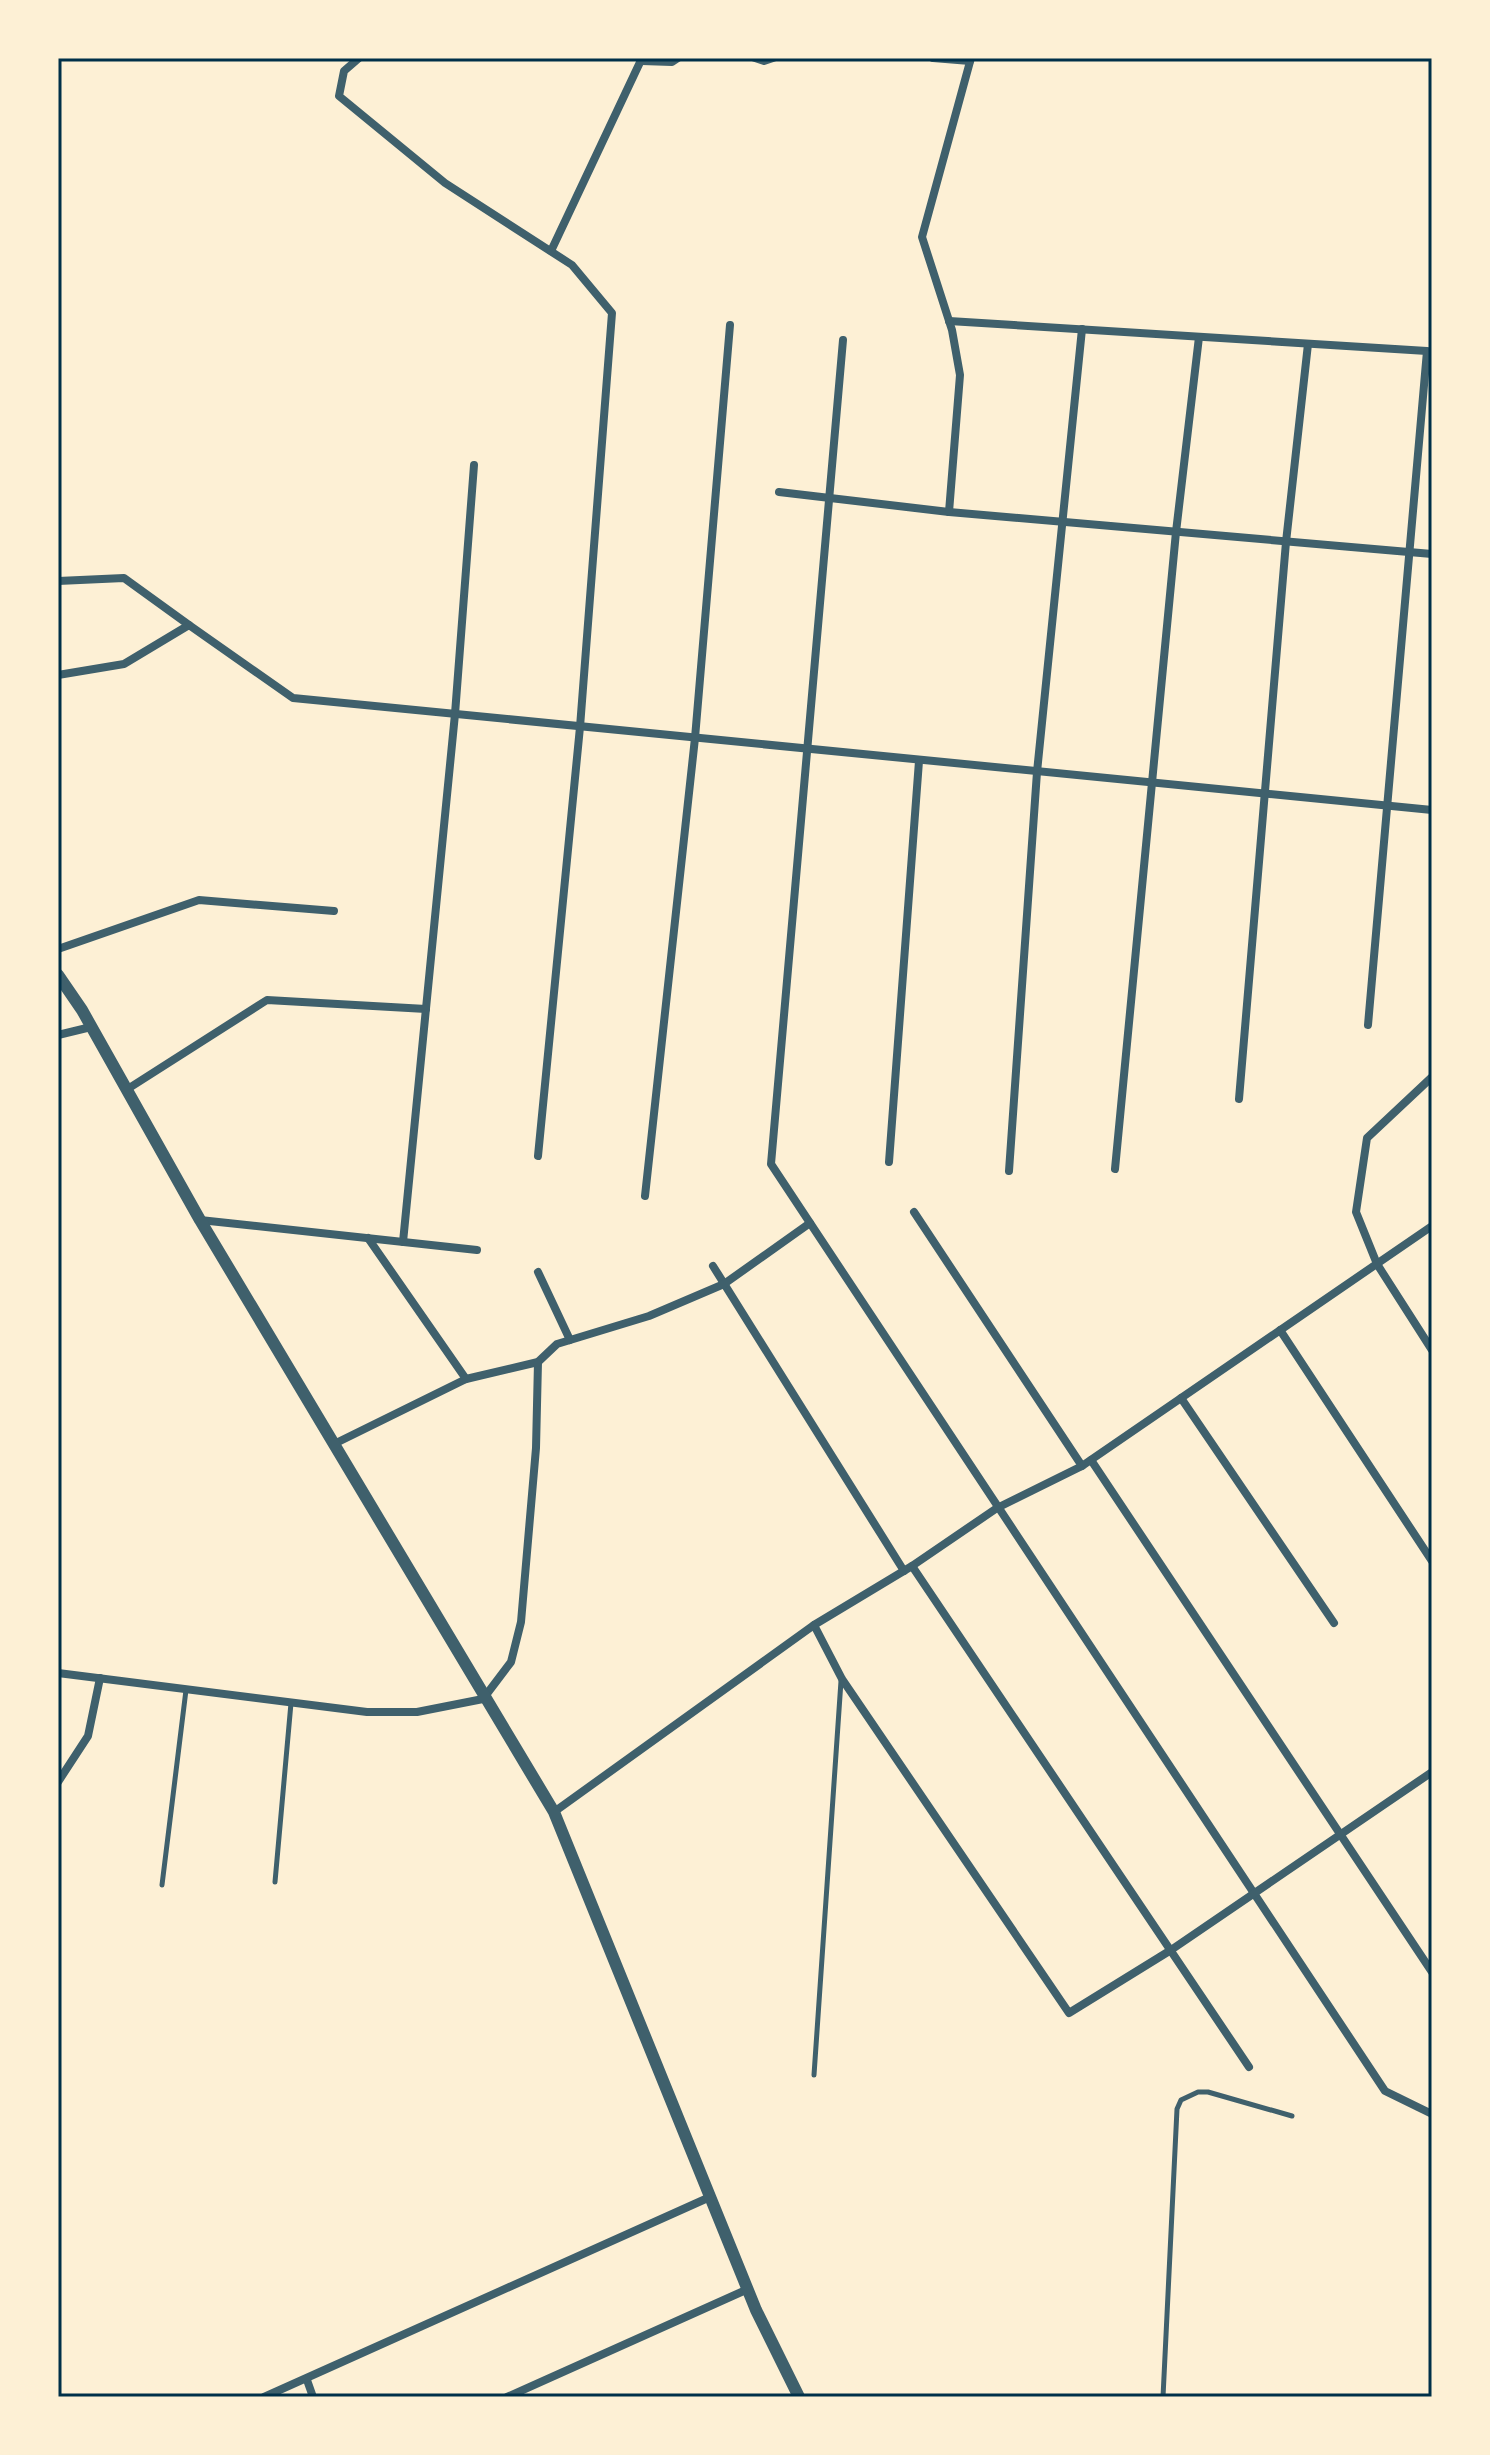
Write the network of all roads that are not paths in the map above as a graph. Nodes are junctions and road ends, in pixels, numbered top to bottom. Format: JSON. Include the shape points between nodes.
{"nodes":[{"id":1,"x":359,"y":58,"type":"edge"},
{"id":2,"x":678,"y":58,"type":"edge"},
{"id":3,"x":755,"y":58,"type":"edge"},
{"id":4,"x":773,"y":58,"type":"edge"},
{"id":5,"x":933,"y":58,"type":"edge"},
{"id":6,"x":971,"y":59,"type":"edge"},
{"id":7,"x":642,"y":60,"type":"edge"},
{"id":8,"x":551,"y":251,"type":"junction"},
{"id":9,"x":949,"y":321,"type":"junction"},
{"id":10,"x":730,"y":325,"type":"dead end"},
{"id":11,"x":1082,"y":329,"type":"junction"},
{"id":12,"x":1199,"y":337,"type":"junction"},
{"id":13,"x":843,"y":340,"type":"dead end"},
{"id":14,"x":1308,"y":344,"type":"junction"},
{"id":15,"x":474,"y":465,"type":"dead end"},
{"id":16,"x":779,"y":492,"type":"dead end"},
{"id":17,"x":830,"y":498,"type":"junction"},
{"id":18,"x":949,"y":512,"type":"junction"},
{"id":19,"x":1061,"y":522,"type":"junction"},
{"id":20,"x":1176,"y":532,"type":"junction"},
{"id":21,"x":1286,"y":542,"type":"junction"},
{"id":22,"x":1407,"y":552,"type":"junction"},
{"id":23,"x":1432,"y":554,"type":"edge"},
{"id":24,"x":58,"y":581,"type":"edge"},
{"id":25,"x":189,"y":625,"type":"junction"},
{"id":26,"x":58,"y":675,"type":"edge"},
{"id":27,"x":455,"y":714,"type":"junction"},
{"id":28,"x":580,"y":727,"type":"junction"},
{"id":29,"x":695,"y":738,"type":"junction"},
{"id":30,"x":808,"y":750,"type":"junction"},
{"id":31,"x":919,"y":761,"type":"junction"},
{"id":32,"x":1037,"y":772,"type":"junction"},
{"id":33,"x":1151,"y":784,"type":"junction"},
{"id":34,"x":1266,"y":795,"type":"junction"},
{"id":35,"x":1385,"y":807,"type":"junction"},
{"id":36,"x":1432,"y":810,"type":"edge"},
{"id":37,"x":334,"y":911,"type":"dead end"},
{"id":38,"x":58,"y":949,"type":"edge"},
{"id":39,"x":58,"y":975,"type":"edge"},
{"id":40,"x":426,"y":1009,"type":"junction"},
{"id":41,"x":1368,"y":1025,"type":"dead end"},
{"id":42,"x":91,"y":1027,"type":"junction"},
{"id":43,"x":58,"y":1035,"type":"edge"},
{"id":44,"x":1432,"y":1077,"type":"edge"},
{"id":45,"x":126,"y":1090,"type":"junction"},
{"id":46,"x":1239,"y":1099,"type":"dead end"},
{"id":47,"x":538,"y":1156,"type":"dead end"},
{"id":48,"x":889,"y":1162,"type":"dead end"},
{"id":49,"x":1115,"y":1169,"type":"dead end"},
{"id":50,"x":1009,"y":1171,"type":"dead end"},
{"id":51,"x":645,"y":1196,"type":"dead end"},
{"id":52,"x":914,"y":1212,"type":"dead end"},
{"id":53,"x":200,"y":1220,"type":"junction"},
{"id":54,"x":810,"y":1223,"type":"junction"},
{"id":55,"x":1432,"y":1226,"type":"edge"},
{"id":56,"x":368,"y":1238,"type":"junction"},
{"id":57,"x":403,"y":1242,"type":"junction"},
{"id":58,"x":477,"y":1250,"type":"dead end"},
{"id":59,"x":1377,"y":1264,"type":"junction"},
{"id":60,"x":713,"y":1266,"type":"dead end"},
{"id":61,"x":538,"y":1272,"type":"dead end"},
{"id":62,"x":724,"y":1284,"type":"junction"},
{"id":63,"x":1280,"y":1330,"type":"junction"},
{"id":64,"x":570,"y":1340,"type":"junction"},
{"id":65,"x":1432,"y":1350,"type":"edge"},
{"id":66,"x":538,"y":1362,"type":"junction"},
{"id":67,"x":466,"y":1379,"type":"junction"},
{"id":68,"x":1181,"y":1398,"type":"junction"},
{"id":69,"x":334,"y":1444,"type":"junction"},
{"id":70,"x":1091,"y":1460,"type":"junction"},
{"id":71,"x":1082,"y":1466,"type":"junction"},
{"id":72,"x":997,"y":1508,"type":"junction"},
{"id":73,"x":1432,"y":1561,"type":"edge"},
{"id":74,"x":908,"y":1568,"type":"junction"},
{"id":75,"x":1334,"y":1623,"type":"dead end"},
{"id":76,"x":814,"y":1625,"type":"junction"},
{"id":77,"x":58,"y":1673,"type":"edge"},
{"id":78,"x":100,"y":1678,"type":"junction"},
{"id":79,"x":842,"y":1679,"type":"junction"},
{"id":80,"x":186,"y":1689,"type":"junction"},
{"id":81,"x":483,"y":1699,"type":"junction"},
{"id":82,"x":291,"y":1702,"type":"junction"},
{"id":83,"x":1431,"y":1775,"type":"edge"},
{"id":84,"x":58,"y":1782,"type":"edge"},
{"id":85,"x":554,"y":1812,"type":"junction"},
{"id":86,"x":1342,"y":1833,"type":"junction"},
{"id":87,"x":275,"y":1882,"type":"dead end"},
{"id":88,"x":162,"y":1885,"type":"dead end"},
{"id":89,"x":1254,"y":1894,"type":"junction"},
{"id":90,"x":1171,"y":1950,"type":"junction"},
{"id":91,"x":1432,"y":1972,"type":"edge"},
{"id":92,"x":1249,"y":2067,"type":"dead end"},
{"id":93,"x":814,"y":2075,"type":"dead end"},
{"id":94,"x":1432,"y":2114,"type":"edge"},
{"id":95,"x":1292,"y":2116,"type":"dead end"},
{"id":96,"x":710,"y":2197,"type":"junction"},
{"id":97,"x":748,"y":2289,"type":"junction"},
{"id":98,"x":307,"y":2380,"type":"junction"},
{"id":99,"x":264,"y":2397,"type":"edge"},
{"id":100,"x":313,"y":2397,"type":"edge"},
{"id":101,"x":507,"y":2397,"type":"edge"},
{"id":102,"x":799,"y":2397,"type":"edge"},
{"id":103,"x":1163,"y":2397,"type":"edge"}],
"edges":[{"from":1,"to":8,"type":"street","via":[[344,71],[339,96],[445,183]]},
{"from":2,"to":7,"type":"street"},
{"from":3,"to":4,"type":"street"},
{"from":5,"to":6,"type":"street"},
{"from":6,"to":9,"type":"street","via":[[922,237]]},
{"from":7,"to":8,"type":"street"},
{"from":8,"to":28,"type":"street","via":[[572,265],[612,313]]},
{"from":9,"to":11,"type":"street"},
{"from":9,"to":18,"type":"street","via":[[960,375]]},
{"from":10,"to":29,"type":"street"},
{"from":11,"to":12,"type":"street"},
{"from":11,"to":19,"type":"street"},
{"from":12,"to":14,"type":"street"},
{"from":12,"to":20,"type":"street"},
{"from":13,"to":17,"type":"street"},
{"from":14,"to":21,"type":"street"},
{"from":14,"to":22,"type":"street","via":[[1427,351]]},
{"from":15,"to":27,"type":"street"},
{"from":16,"to":17,"type":"street"},
{"from":17,"to":18,"type":"street"},
{"from":17,"to":30,"type":"street"},
{"from":18,"to":19,"type":"street"},
{"from":19,"to":20,"type":"street"},
{"from":19,"to":32,"type":"street"},
{"from":20,"to":21,"type":"street"},
{"from":20,"to":33,"type":"street"},
{"from":21,"to":22,"type":"street"},
{"from":21,"to":34,"type":"street"},
{"from":22,"to":23,"type":"street"},
{"from":22,"to":35,"type":"street"},
{"from":24,"to":25,"type":"street","via":[[124,578]]},
{"from":25,"to":26,"type":"street","via":[[124,664]]},
{"from":25,"to":27,"type":"street","via":[[293,698]]},
{"from":27,"to":28,"type":"street"},
{"from":27,"to":40,"type":"street"},
{"from":28,"to":29,"type":"street"},
{"from":28,"to":47,"type":"street"},
{"from":29,"to":30,"type":"street"},
{"from":29,"to":51,"type":"street"},
{"from":30,"to":31,"type":"street"},
{"from":30,"to":54,"type":"street","via":[[771,1164]]},
{"from":31,"to":32,"type":"street"},
{"from":31,"to":48,"type":"street"},
{"from":32,"to":33,"type":"street"},
{"from":32,"to":50,"type":"street"},
{"from":33,"to":34,"type":"street"},
{"from":33,"to":49,"type":"street"},
{"from":34,"to":35,"type":"street"},
{"from":34,"to":46,"type":"street"},
{"from":35,"to":36,"type":"street"},
{"from":35,"to":41,"type":"street"},
{"from":37,"to":38,"type":"street","via":[[199,900]]},
{"from":39,"to":42,"type":"street"},
{"from":40,"to":45,"type":"street","via":[[267,1000]]},
{"from":40,"to":57,"type":"street"},
{"from":42,"to":43,"type":"street"},
{"from":42,"to":45,"type":"street"},
{"from":44,"to":59,"type":"street","via":[[1367,1138],[1356,1212]]},
{"from":45,"to":53,"type":"street"},
{"from":52,"to":71,"type":"street"},
{"from":53,"to":56,"type":"street"},
{"from":53,"to":69,"type":"street"},
{"from":54,"to":62,"type":"street"},
{"from":54,"to":72,"type":"street"},
{"from":55,"to":59,"type":"street"},
{"from":56,"to":57,"type":"street"},
{"from":56,"to":67,"type":"street"},
{"from":57,"to":58,"type":"street"},
{"from":59,"to":63,"type":"street"},
{"from":59,"to":65,"type":"street"},
{"from":60,"to":62,"type":"street"},
{"from":61,"to":64,"type":"street"},
{"from":62,"to":64,"type":"street","via":[[649,1316]]},
{"from":62,"to":74,"type":"street"},
{"from":63,"to":68,"type":"street"},
{"from":63,"to":73,"type":"street"},
{"from":64,"to":66,"type":"street","via":[[557,1344]]},
{"from":66,"to":67,"type":"street"},
{"from":66,"to":81,"type":"street","via":[[521,1622],[511,1662]]},
{"from":67,"to":69,"type":"street"},
{"from":68,"to":70,"type":"street"},
{"from":68,"to":75,"type":"street"},
{"from":69,"to":81,"type":"street"},
{"from":70,"to":71,"type":"street"},
{"from":70,"to":86,"type":"street"},
{"from":71,"to":72,"type":"street"},
{"from":72,"to":74,"type":"street"},
{"from":72,"to":89,"type":"street"},
{"from":74,"to":76,"type":"street"},
{"from":74,"to":90,"type":"street"},
{"from":76,"to":79,"type":"street"},
{"from":76,"to":85,"type":"street"},
{"from":77,"to":78,"type":"street"},
{"from":78,"to":80,"type":"street"},
{"from":78,"to":84,"type":"street","via":[[88,1736]]},
{"from":79,"to":90,"type":"street","via":[[1069,2013]]},
{"from":79,"to":93,"type":"lane"},
{"from":80,"to":82,"type":"street"},
{"from":80,"to":88,"type":"lane"},
{"from":81,"to":82,"type":"street","via":[[417,1712]]},
{"from":81,"to":85,"type":"street"},
{"from":82,"to":87,"type":"lane"},
{"from":83,"to":86,"type":"street"},
{"from":85,"to":96,"type":"street"},
{"from":86,"to":89,"type":"street"},
{"from":86,"to":91,"type":"street"},
{"from":89,"to":90,"type":"street"},
{"from":89,"to":94,"type":"street","via":[[1385,2091]]},
{"from":90,"to":92,"type":"street"},
{"from":95,"to":103,"type":"lane","via":[[1208,2092],[1181,2100]]},
{"from":96,"to":97,"type":"street"},
{"from":96,"to":98,"type":"street"},
{"from":97,"to":101,"type":"street"},
{"from":97,"to":102,"type":"street"},
{"from":98,"to":99,"type":"street"},
{"from":98,"to":100,"type":"street"}]}
